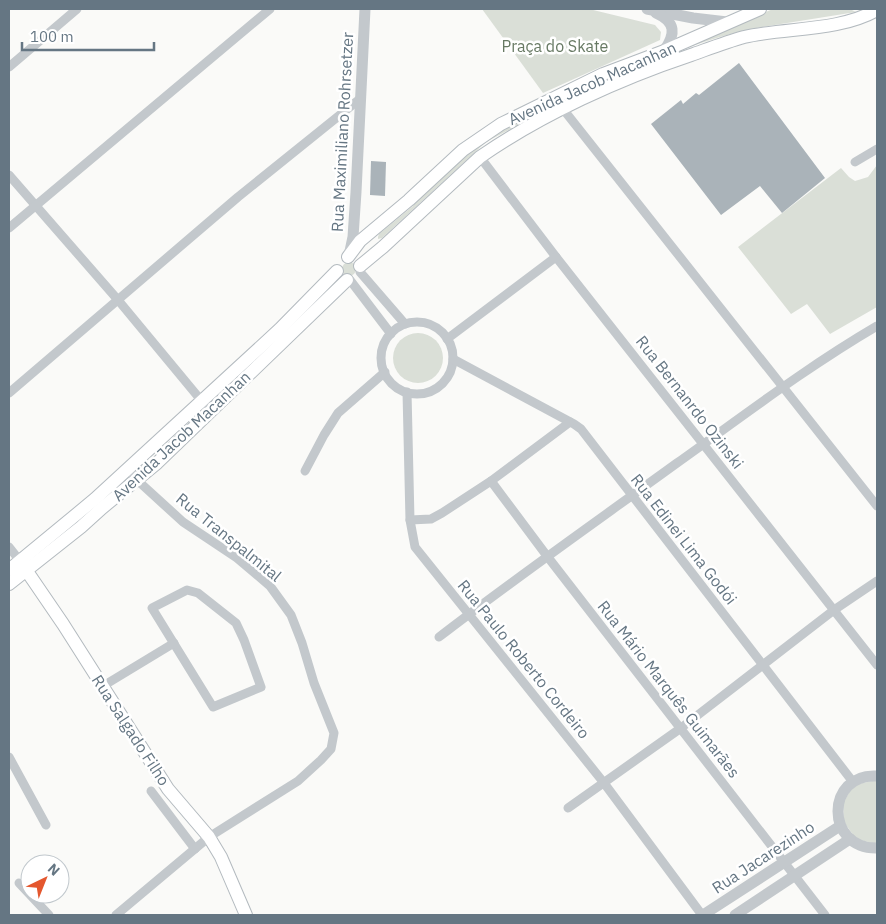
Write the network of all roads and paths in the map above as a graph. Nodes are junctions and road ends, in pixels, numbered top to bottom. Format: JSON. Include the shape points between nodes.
{"nodes":[{"id":1,"x":77,"y":9,"type":"edge"},
{"id":2,"x":270,"y":9,"type":"edge"},
{"id":3,"x":365,"y":9,"type":"edge"},
{"id":4,"x":646,"y":9,"type":"edge"},
{"id":5,"x":760,"y":9,"type":"edge"},
{"id":6,"x":868,"y":12,"type":"edge"},
{"id":7,"x":727,"y":22,"type":"junction"},
{"id":8,"x":664,"y":51,"type":"junction"},
{"id":9,"x":9,"y":66,"type":"edge"},
{"id":10,"x":361,"y":98,"type":"junction"},
{"id":11,"x":563,"y":109,"type":"junction"},
{"id":12,"x":877,"y":149,"type":"edge"},
{"id":13,"x":480,"y":157,"type":"junction"},
{"id":14,"x":855,"y":162,"type":"dead end"},
{"id":15,"x":9,"y":175,"type":"edge"},
{"id":16,"x":36,"y":205,"type":"junction"},
{"id":17,"x":9,"y":228,"type":"edge"},
{"id":18,"x":372,"y":232,"type":"junction"},
{"id":19,"x":383,"y":247,"type":"junction"},
{"id":20,"x":348,"y":257,"type":"junction"},
{"id":21,"x":556,"y":258,"type":"junction"},
{"id":22,"x":351,"y":274,"type":"junction"},
{"id":23,"x":118,"y":300,"type":"junction"},
{"id":24,"x":405,"y":324,"type":"junction"},
{"id":25,"x":877,"y":326,"type":"edge"},
{"id":26,"x":391,"y":334,"type":"junction"},
{"id":27,"x":447,"y":339,"type":"junction"},
{"id":28,"x":453,"y":358,"type":"junction"},
{"id":29,"x":385,"y":372,"type":"junction"},
{"id":30,"x":783,"y":386,"type":"junction"},
{"id":31,"x":407,"y":392,"type":"junction"},
{"id":32,"x":9,"y":393,"type":"edge"},
{"id":33,"x":201,"y":400,"type":"junction"},
{"id":34,"x":211,"y":411,"type":"junction"},
{"id":35,"x":570,"y":422,"type":"junction"},
{"id":36,"x":704,"y":444,"type":"junction"},
{"id":37,"x":128,"y":468,"type":"junction"},
{"id":38,"x":305,"y":471,"type":"dead end"},
{"id":39,"x":137,"y":480,"type":"junction"},
{"id":40,"x":491,"y":480,"type":"junction"},
{"id":41,"x":631,"y":496,"type":"junction"},
{"id":42,"x":877,"y":506,"type":"edge"},
{"id":43,"x":410,"y":520,"type":"junction"},
{"id":44,"x":9,"y":548,"type":"edge"},
{"id":45,"x":547,"y":556,"type":"junction"},
{"id":46,"x":24,"y":566,"type":"junction"},
{"id":47,"x":9,"y":570,"type":"edge"},
{"id":48,"x":877,"y":581,"type":"edge"},
{"id":49,"x":9,"y":584,"type":"edge"},
{"id":50,"x":834,"y":610,"type":"junction"},
{"id":51,"x":470,"y":614,"type":"junction"},
{"id":52,"x":439,"y":637,"type":"dead end"},
{"id":53,"x":174,"y":643,"type":"junction"},
{"id":54,"x":762,"y":665,"type":"junction"},
{"id":55,"x":877,"y":665,"type":"edge"},
{"id":56,"x":103,"y":686,"type":"junction"},
{"id":57,"x":681,"y":728,"type":"junction"},
{"id":58,"x":9,"y":757,"type":"edge"},
{"id":59,"x":877,"y":776,"type":"edge"},
{"id":60,"x":853,"y":782,"type":"junction"},
{"id":61,"x":604,"y":783,"type":"junction"},
{"id":62,"x":151,"y":791,"type":"dead end"},
{"id":63,"x":568,"y":808,"type":"dead end"},
{"id":64,"x":46,"y":825,"type":"dead end"},
{"id":65,"x":840,"y":826,"type":"junction"},
{"id":66,"x":209,"y":837,"type":"junction"},
{"id":67,"x":850,"y":839,"type":"junction"},
{"id":68,"x":195,"y":848,"type":"junction"},
{"id":69,"x":877,"y":848,"type":"edge"},
{"id":70,"x":784,"y":862,"type":"junction"},
{"id":71,"x":794,"y":876,"type":"junction"},
{"id":72,"x":39,"y":904,"type":"edge"},
{"id":73,"x":49,"y":915,"type":"edge"},
{"id":74,"x":116,"y":915,"type":"edge"},
{"id":75,"x":246,"y":915,"type":"edge"},
{"id":76,"x":703,"y":915,"type":"edge"},
{"id":77,"x":735,"y":915,"type":"edge"},
{"id":78,"x":825,"y":915,"type":"edge"}],
"edges":[{"from":1,"to":9,"type":"street"},
{"from":2,"to":16,"type":"street"},
{"from":3,"to":10,"type":"street","name":"Rua Maximiliano Rohrsetzer"},
{"from":4,"to":7,"type":"street"},
{"from":4,"to":8,"type":"street","via":[[662,16],[671,25],[672,35]]},
{"from":5,"to":7,"type":"main road","name":"Avenida Jacob Macanhan"},
{"from":6,"to":11,"type":"main road","name":"Avenida Jacob Macanhan","via":[[832,25],[728,42],[660,66]]},
{"from":7,"to":8,"type":"main road","name":"Avenida Jacob Macanhan"},
{"from":8,"to":18,"type":"main road","name":"Avenida Jacob Macanhan","via":[[577,86],[501,124],[463,150]]},
{"from":10,"to":20,"type":"street","name":"Rua Maximiliano Rohrsetzer","via":[[355,218]]},
{"from":10,"to":23,"type":"street"},
{"from":11,"to":13,"type":"main road","name":"Avenida Jacob Macanhan"},
{"from":11,"to":30,"type":"street"},
{"from":12,"to":14,"type":"street"},
{"from":13,"to":19,"type":"main road","name":"Avenida Jacob Macanhan"},
{"from":13,"to":21,"type":"street","name":"Rua Bernanrdo Ozinski"},
{"from":15,"to":16,"type":"street"},
{"from":16,"to":17,"type":"street"},
{"from":16,"to":23,"type":"street"},
{"from":18,"to":19,"type":"main road"},
{"from":18,"to":20,"type":"main road","name":"Avenida Jacob Macanhan"},
{"from":19,"to":22,"type":"main road","name":"Avenida Jacob Macanhan"},
{"from":20,"to":22,"type":"main road","via":[[356,260]]},
{"from":20,"to":22,"type":"main road","name":"Avenida Jacob Macanhan","via":[[340,262]]},
{"from":21,"to":27,"type":"street"},
{"from":21,"to":36,"type":"street","name":"Rua Bernanrdo Ozinski"},
{"from":22,"to":24,"type":"street"},
{"from":22,"to":26,"type":"street"},
{"from":22,"to":33,"type":"main road","name":"Avenida Jacob Macanhan","via":[[280,329]]},
{"from":22,"to":34,"type":"main road","name":"Avenida Jacob Macanhan"},
{"from":23,"to":32,"type":"street"},
{"from":23,"to":33,"type":"street"},
{"from":24,"to":26,"type":"street"},
{"from":24,"to":27,"type":"street","via":[[428,324]]},
{"from":25,"to":30,"type":"street"},
{"from":26,"to":29,"type":"street","via":[[382,352]]},
{"from":27,"to":28,"type":"street"},
{"from":28,"to":31,"type":"street","via":[[449,374],[439,387],[425,393]]},
{"from":28,"to":35,"type":"street","name":"Rua Edinei Lima Godói"},
{"from":29,"to":31,"type":"street","via":[[393,384]]},
{"from":29,"to":38,"type":"street","via":[[338,413]]},
{"from":30,"to":36,"type":"street"},
{"from":30,"to":42,"type":"street"},
{"from":31,"to":43,"type":"street","name":"Rua Paulo Roberto Cordeiro"},
{"from":33,"to":34,"type":"street"},
{"from":33,"to":37,"type":"main road","name":"Avenida Jacob Macanhan"},
{"from":34,"to":39,"type":"main road","name":"Avenida Jacob Macanhan"},
{"from":35,"to":40,"type":"street"},
{"from":35,"to":41,"type":"street","name":"Rua Edinei Lima Godói","via":[[586,436]]},
{"from":36,"to":41,"type":"street"},
{"from":36,"to":50,"type":"street","name":"Rua Bernanrdo Ozinski"},
{"from":37,"to":39,"type":"street","name":"Rua Transpalmital"},
{"from":37,"to":46,"type":"main road","name":"Avenida Jacob Macanhan"},
{"from":39,"to":46,"type":"main road","name":"Avenida Jacob Macanhan","via":[[81,527]]},
{"from":39,"to":66,"type":"street","name":"Rua Transpalmital","via":[[183,522],[237,558],[270,586],[291,615],[334,733],[331,749],[298,781]]},
{"from":40,"to":43,"type":"street","via":[[431,519]]},
{"from":40,"to":45,"type":"street","name":"Rua Mário Marquês Guimarães"},
{"from":41,"to":45,"type":"street"},
{"from":41,"to":54,"type":"street","name":"Rua Edinei Lima Godói"},
{"from":43,"to":51,"type":"street","name":"Rua Paulo Roberto Cordeiro","via":[[415,547]]},
{"from":44,"to":46,"type":"street","name":"Rua Salgado Filho"},
{"from":45,"to":51,"type":"street"},
{"from":45,"to":57,"type":"street","name":"Rua Mário Marquês Guimarães"},
{"from":46,"to":47,"type":"main road","name":"Avenida Jacob Macanhan"},
{"from":46,"to":49,"type":"main road","name":"Avenida Jacob Macanhan"},
{"from":46,"to":56,"type":"main road","name":"Rua Salgado Filho"},
{"from":48,"to":50,"type":"street"},
{"from":50,"to":54,"type":"street"},
{"from":50,"to":55,"type":"street","name":"Rua Bernanrdo Ozinski"},
{"from":51,"to":52,"type":"street"},
{"from":51,"to":61,"type":"street","name":"Rua Paulo Roberto Cordeiro"},
{"from":53,"to":53,"type":"street","via":[[213,707],[261,687],[236,623],[198,593],[187,590],[152,608]]},
{"from":53,"to":56,"type":"street"},
{"from":54,"to":57,"type":"street"},
{"from":54,"to":60,"type":"street","name":"Rua Edinei Lima Godói"},
{"from":56,"to":66,"type":"main road","name":"Rua Salgado Filho","via":[[168,788]]},
{"from":57,"to":61,"type":"street"},
{"from":57,"to":70,"type":"street","name":"Rua Mário Marquês Guimarães"},
{"from":58,"to":64,"type":"street"},
{"from":59,"to":60,"type":"street"},
{"from":60,"to":65,"type":"street","via":[[844,790],[839,802]]},
{"from":61,"to":63,"type":"street"},
{"from":61,"to":76,"type":"street","name":"Rua Paulo Roberto Cordeiro"},
{"from":62,"to":68,"type":"street"},
{"from":65,"to":67,"type":"street"},
{"from":65,"to":70,"type":"street","name":"Rua Jacarezinho"},
{"from":66,"to":68,"type":"street","name":"Rua Transpalmital"},
{"from":66,"to":75,"type":"main road","name":"Rua Salgado Filho"},
{"from":67,"to":69,"type":"street","via":[[865,847]]},
{"from":67,"to":71,"type":"street","name":"Rua Jacarezinho"},
{"from":68,"to":74,"type":"street","name":"Rua Transpalmital"},
{"from":70,"to":71,"type":"street","name":"Rua Mário Marquês Guimarães"},
{"from":70,"to":76,"type":"street","name":"Rua Jacarezinho"},
{"from":71,"to":77,"type":"street","name":"Rua Jacarezinho"},
{"from":71,"to":78,"type":"street","name":"Rua Mário Marquês Guimarães"},
{"from":72,"to":73,"type":"street"}]}
